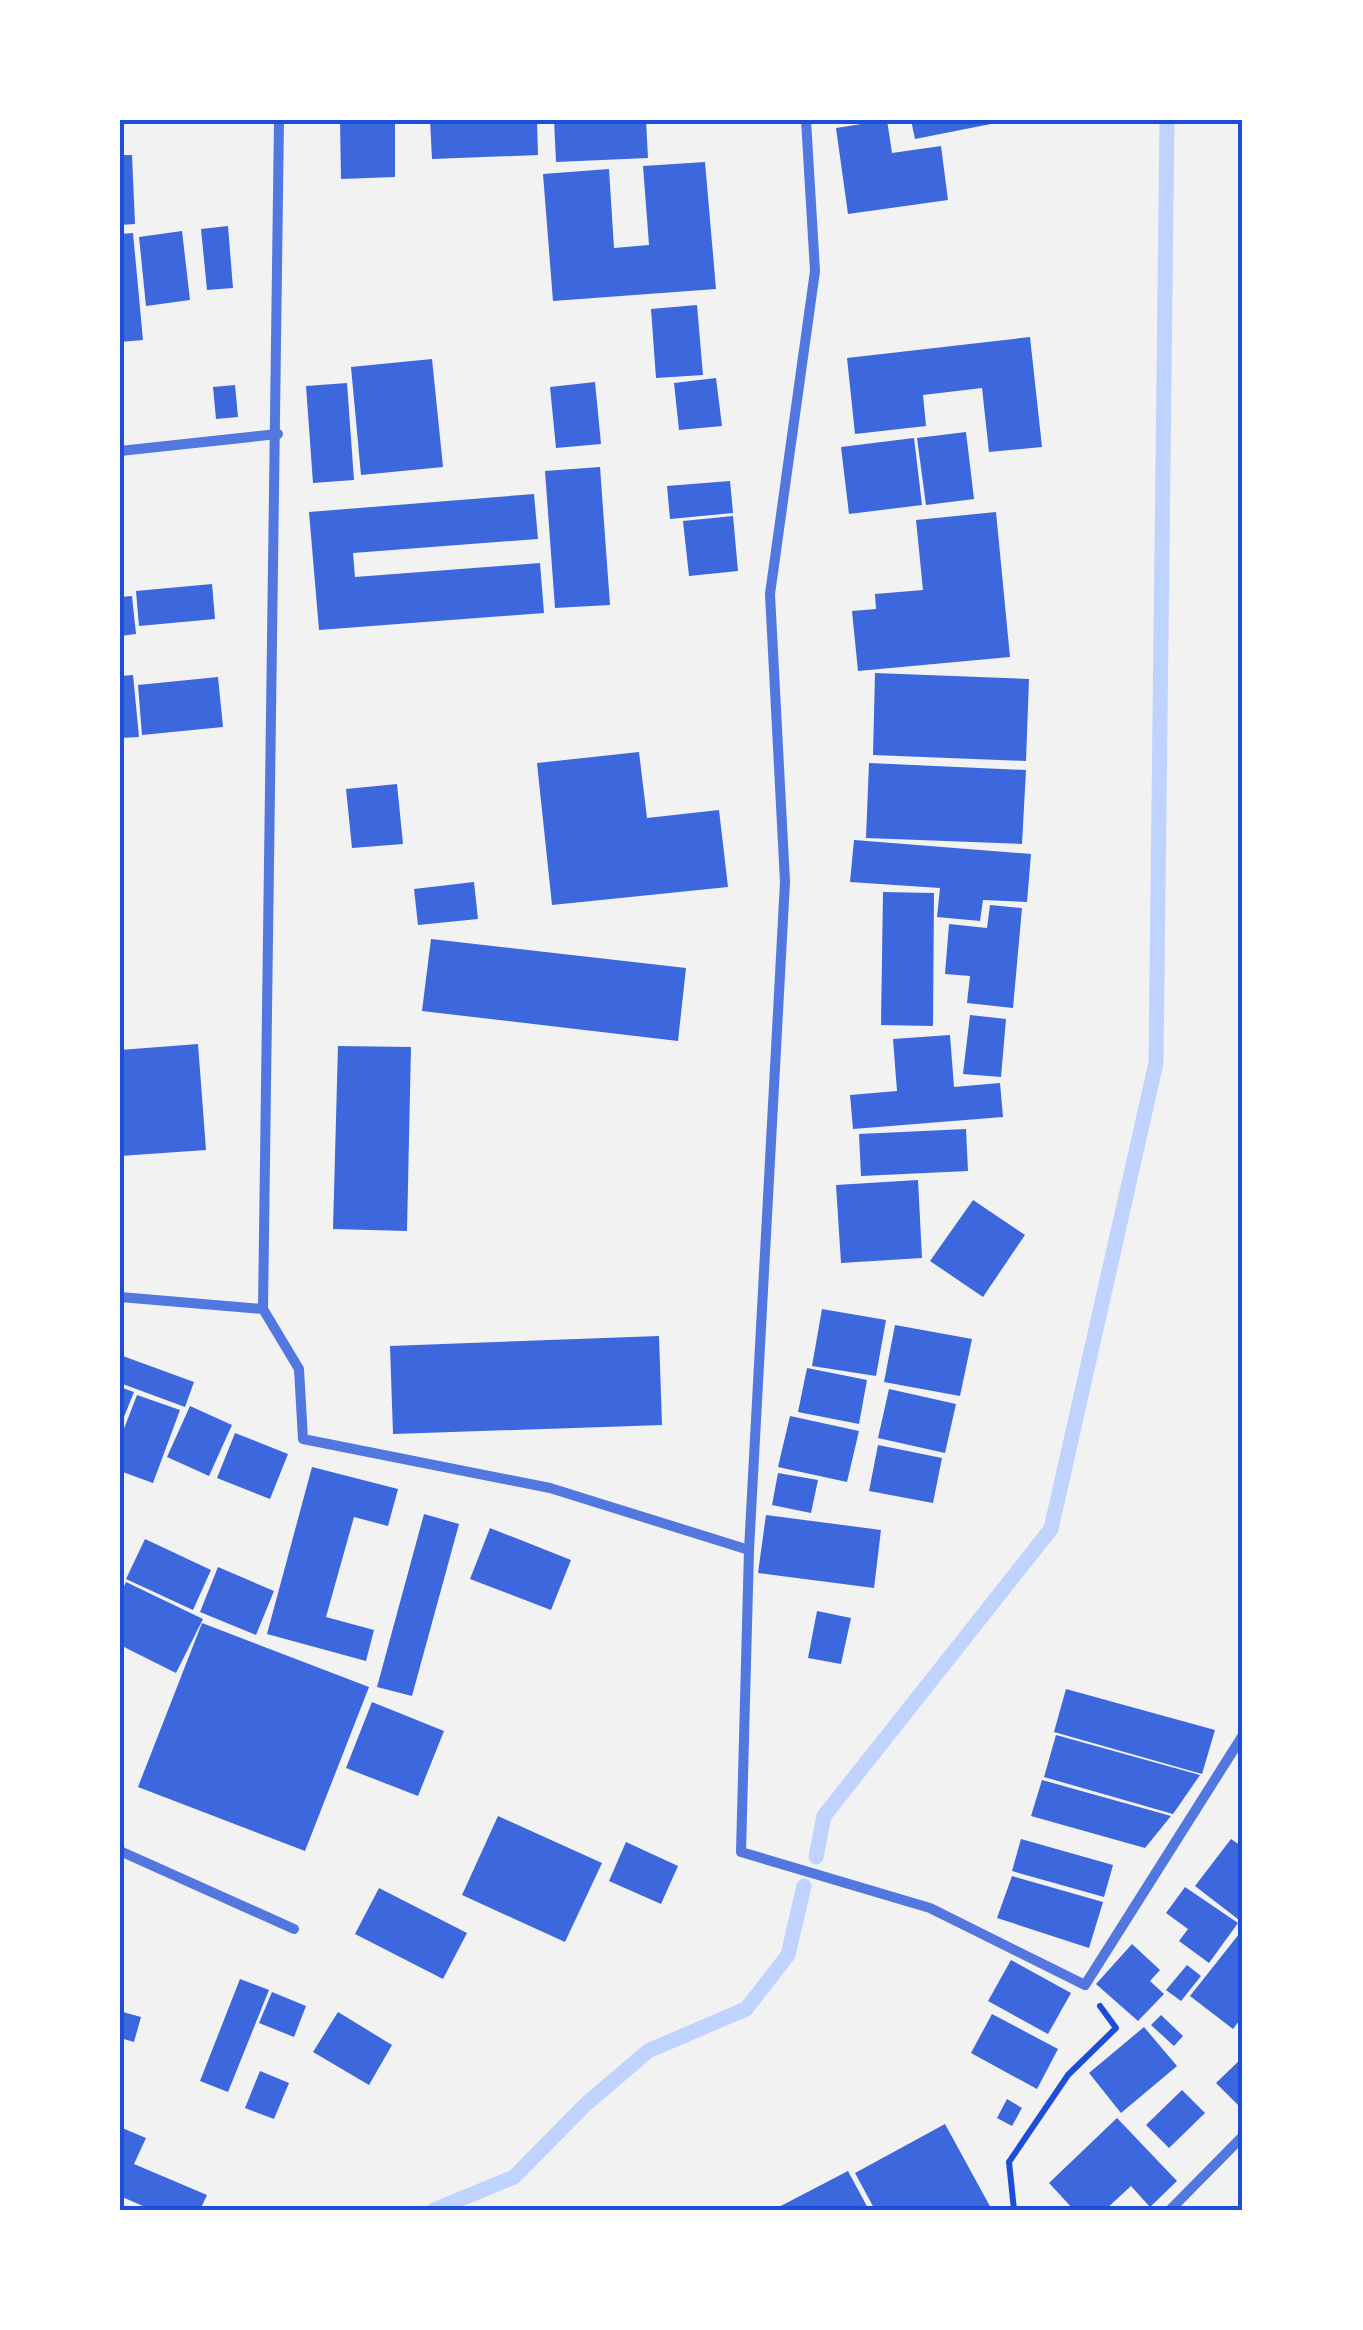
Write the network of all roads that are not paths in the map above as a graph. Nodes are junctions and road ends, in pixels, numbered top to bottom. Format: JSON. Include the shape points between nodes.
{"nodes":[{"id":1,"x":279,"y":120,"type":"edge"},
{"id":2,"x":806,"y":120,"type":"edge"},
{"id":3,"x":278,"y":434,"type":"junction"},
{"id":4,"x":120,"y":451,"type":"edge"},
{"id":5,"x":120,"y":1297,"type":"edge"},
{"id":6,"x":263,"y":1309,"type":"junction"},
{"id":7,"x":749,"y":1550,"type":"junction"},
{"id":8,"x":1243,"y":1735,"type":"edge"},
{"id":9,"x":120,"y":1851,"type":"edge"},
{"id":10,"x":294,"y":1930,"type":"dead end"},
{"id":11,"x":1243,"y":2136,"type":"edge"},
{"id":12,"x":1170,"y":2210,"type":"edge"}],
"edges":[{"from":1,"to":3,"type":"street"},
{"from":2,"to":7,"type":"street","via":[[815,271],[770,594],[785,882]]},
{"from":3,"to":4,"type":"street"},
{"from":3,"to":6,"type":"street"},
{"from":5,"to":6,"type":"street"},
{"from":6,"to":7,"type":"street","via":[[299,1370],[303,1439],[550,1488]]},
{"from":7,"to":8,"type":"street","via":[[741,1852],[930,1908],[1085,1984]]},
{"from":9,"to":10,"type":"street"},
{"from":11,"to":12,"type":"street"}]}
